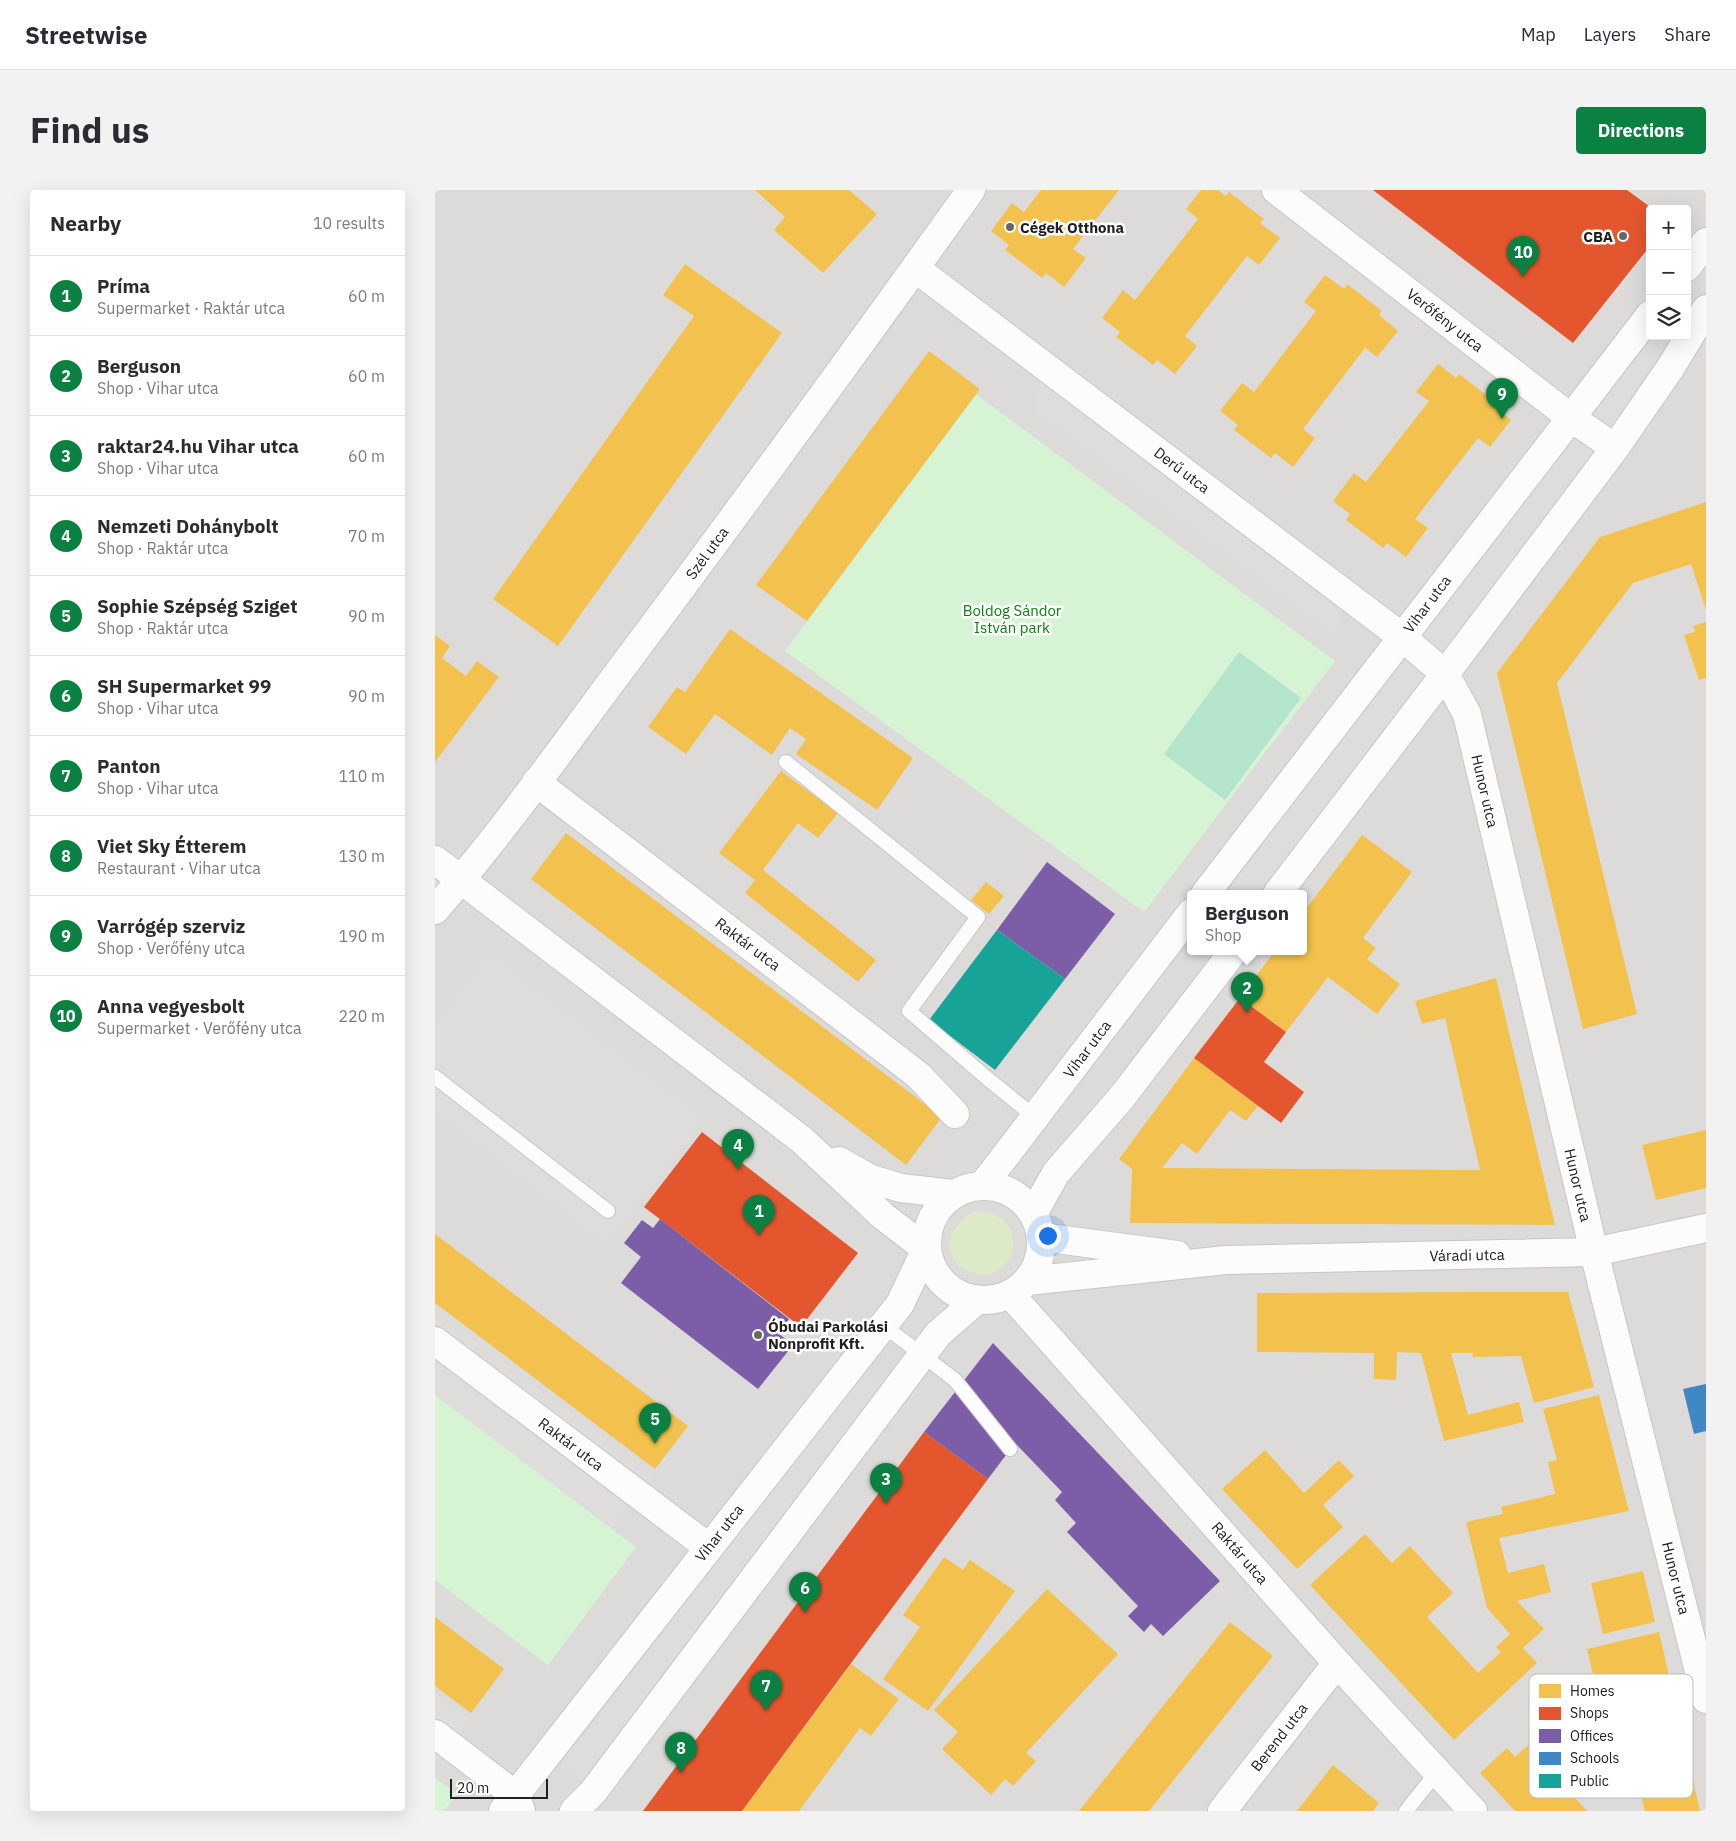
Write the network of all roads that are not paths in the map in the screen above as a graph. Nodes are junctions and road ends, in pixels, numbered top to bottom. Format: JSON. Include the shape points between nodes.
{"nodes":[{"id":1,"x":971,"y":190,"type":"edge"},
{"id":2,"x":1276,"y":190,"type":"edge"},
{"id":3,"x":1706,"y":242,"type":"edge"},
{"id":4,"x":1691,"y":262,"type":"edge"},
{"id":5,"x":915,"y":268,"type":"junction"},
{"id":6,"x":1706,"y":309,"type":"edge"},
{"id":7,"x":1646,"y":320,"type":"edge"},
{"id":8,"x":1570,"y":417,"type":"junction"},
{"id":9,"x":1615,"y":448,"type":"junction"},
{"id":10,"x":1402,"y":637,"type":"junction"},
{"id":11,"x":1445,"y":674,"type":"junction"},
{"id":12,"x":787,"y":762,"type":"dead end"},
{"id":13,"x":536,"y":782,"type":"junction"},
{"id":14,"x":435,"y":860,"type":"edge"},
{"id":15,"x":461,"y":880,"type":"junction"},
{"id":16,"x":1208,"y":890,"type":"edge"},
{"id":17,"x":1280,"y":890,"type":"edge"},
{"id":18,"x":435,"y":910,"type":"edge"},
{"id":19,"x":1187,"y":918,"type":"edge"},
{"id":20,"x":1231,"y":955,"type":"edge"},
{"id":21,"x":435,"y":1077,"type":"edge"},
{"id":22,"x":955,"y":1114,"type":"dead end"},
{"id":23,"x":1035,"y":1116,"type":"junction"},
{"id":24,"x":802,"y":1140,"type":"junction"},
{"id":25,"x":983,"y":1185,"type":"junction"},
{"id":26,"x":953,"y":1194,"type":"junction"},
{"id":27,"x":608,"y":1211,"type":"dead end"},
{"id":28,"x":1037,"y":1226,"type":"junction"},
{"id":29,"x":1706,"y":1228,"type":"edge"},
{"id":30,"x":926,"y":1249,"type":"junction"},
{"id":31,"x":1594,"y":1252,"type":"junction"},
{"id":32,"x":1226,"y":1260,"type":"junction"},
{"id":33,"x":1018,"y":1287,"type":"junction"},
{"id":34,"x":977,"y":1300,"type":"junction"},
{"id":35,"x":883,"y":1325,"type":"junction"},
{"id":36,"x":435,"y":1341,"type":"edge"},
{"id":37,"x":923,"y":1355,"type":"junction"},
{"id":38,"x":1010,"y":1449,"type":"dead end"},
{"id":39,"x":707,"y":1547,"type":"junction"},
{"id":40,"x":1337,"y":1663,"type":"junction"},
{"id":41,"x":1706,"y":1699,"type":"edge"},
{"id":42,"x":435,"y":1734,"type":"edge"},
{"id":43,"x":1437,"y":1772,"type":"junction"},
{"id":44,"x":513,"y":1806,"type":"edge"},
{"id":45,"x":573,"y":1811,"type":"edge"},
{"id":46,"x":1221,"y":1811,"type":"edge"},
{"id":47,"x":1406,"y":1811,"type":"edge"},
{"id":48,"x":1473,"y":1811,"type":"edge"}],
"edges":[{"from":1,"to":5,"type":"street","name":"Szél utca"},
{"from":2,"to":8,"type":"street","name":"Verőfény utca"},
{"from":3,"to":4,"type":"street"},
{"from":5,"to":10,"type":"street","name":"Derű utca"},
{"from":5,"to":13,"type":"street","name":"Szél utca"},
{"from":6,"to":9,"type":"street"},
{"from":7,"to":8,"type":"street","name":"Vihar utca"},
{"from":8,"to":9,"type":"street","name":"Verőfény utca"},
{"from":8,"to":10,"type":"street","name":"Vihar utca"},
{"from":9,"to":11,"type":"street"},
{"from":10,"to":11,"type":"street","name":"Derű utca"},
{"from":10,"to":16,"type":"street","name":"Vihar utca"},
{"from":11,"to":17,"type":"street"},
{"from":11,"to":31,"type":"street","name":"Hunor utca","via":[[1467,714]]},
{"from":12,"to":23,"type":"lane","via":[[978,917],[909,1011]]},
{"from":13,"to":15,"type":"street","name":"Szél utca"},
{"from":13,"to":22,"type":"street","name":"Raktár utca","via":[[918,1075]]},
{"from":14,"to":15,"type":"street"},
{"from":15,"to":18,"type":"street","name":"Szél utca"},
{"from":15,"to":24,"type":"street"},
{"from":19,"to":23,"type":"street","name":"Vihar utca"},
{"from":20,"to":28,"type":"street","via":[[1122,1097],[1056,1173]]},
{"from":21,"to":27,"type":"lane"},
{"from":23,"to":25,"type":"street","name":"Vihar utca"},
{"from":24,"to":26,"type":"street","via":[[871,1179],[901,1188]]},
{"from":24,"to":30,"type":"street","via":[[883,1216]]},
{"from":25,"to":26,"type":"street"},
{"from":25,"to":28,"type":"street","via":[[1012,1193]]},
{"from":26,"to":30,"type":"street","via":[[932,1216]]},
{"from":28,"to":32,"type":"street","name":"Váradi utca"},
{"from":28,"to":33,"type":"street","via":[[1038,1261]]},
{"from":29,"to":31,"type":"street","name":"Váradi utca"},
{"from":30,"to":34,"type":"street","via":[[935,1273],[953,1291]]},
{"from":30,"to":35,"type":"street","name":"Vihar utca","via":[[900,1304]]},
{"from":31,"to":32,"type":"street","name":"Váradi utca"},
{"from":31,"to":41,"type":"street","name":"Hunor utca"},
{"from":32,"to":33,"type":"street","name":"Váradi utca"},
{"from":33,"to":34,"type":"street","via":[[994,1300]]},
{"from":33,"to":40,"type":"street","name":"Raktár utca"},
{"from":34,"to":37,"type":"street","via":[[938,1334]]},
{"from":35,"to":37,"type":"lane"},
{"from":35,"to":39,"type":"street","name":"Vihar utca"},
{"from":36,"to":39,"type":"street","name":"Raktár utca"},
{"from":37,"to":38,"type":"lane","via":[[955,1380]]},
{"from":37,"to":45,"type":"street","via":[[593,1792]]},
{"from":39,"to":44,"type":"street","name":"Vihar utca"},
{"from":40,"to":43,"type":"street","name":"Raktár utca"},
{"from":40,"to":46,"type":"street","name":"Berend utca"},
{"from":42,"to":44,"type":"street"},
{"from":43,"to":47,"type":"lane"},
{"from":43,"to":48,"type":"street","name":"Raktár utca"}]}
